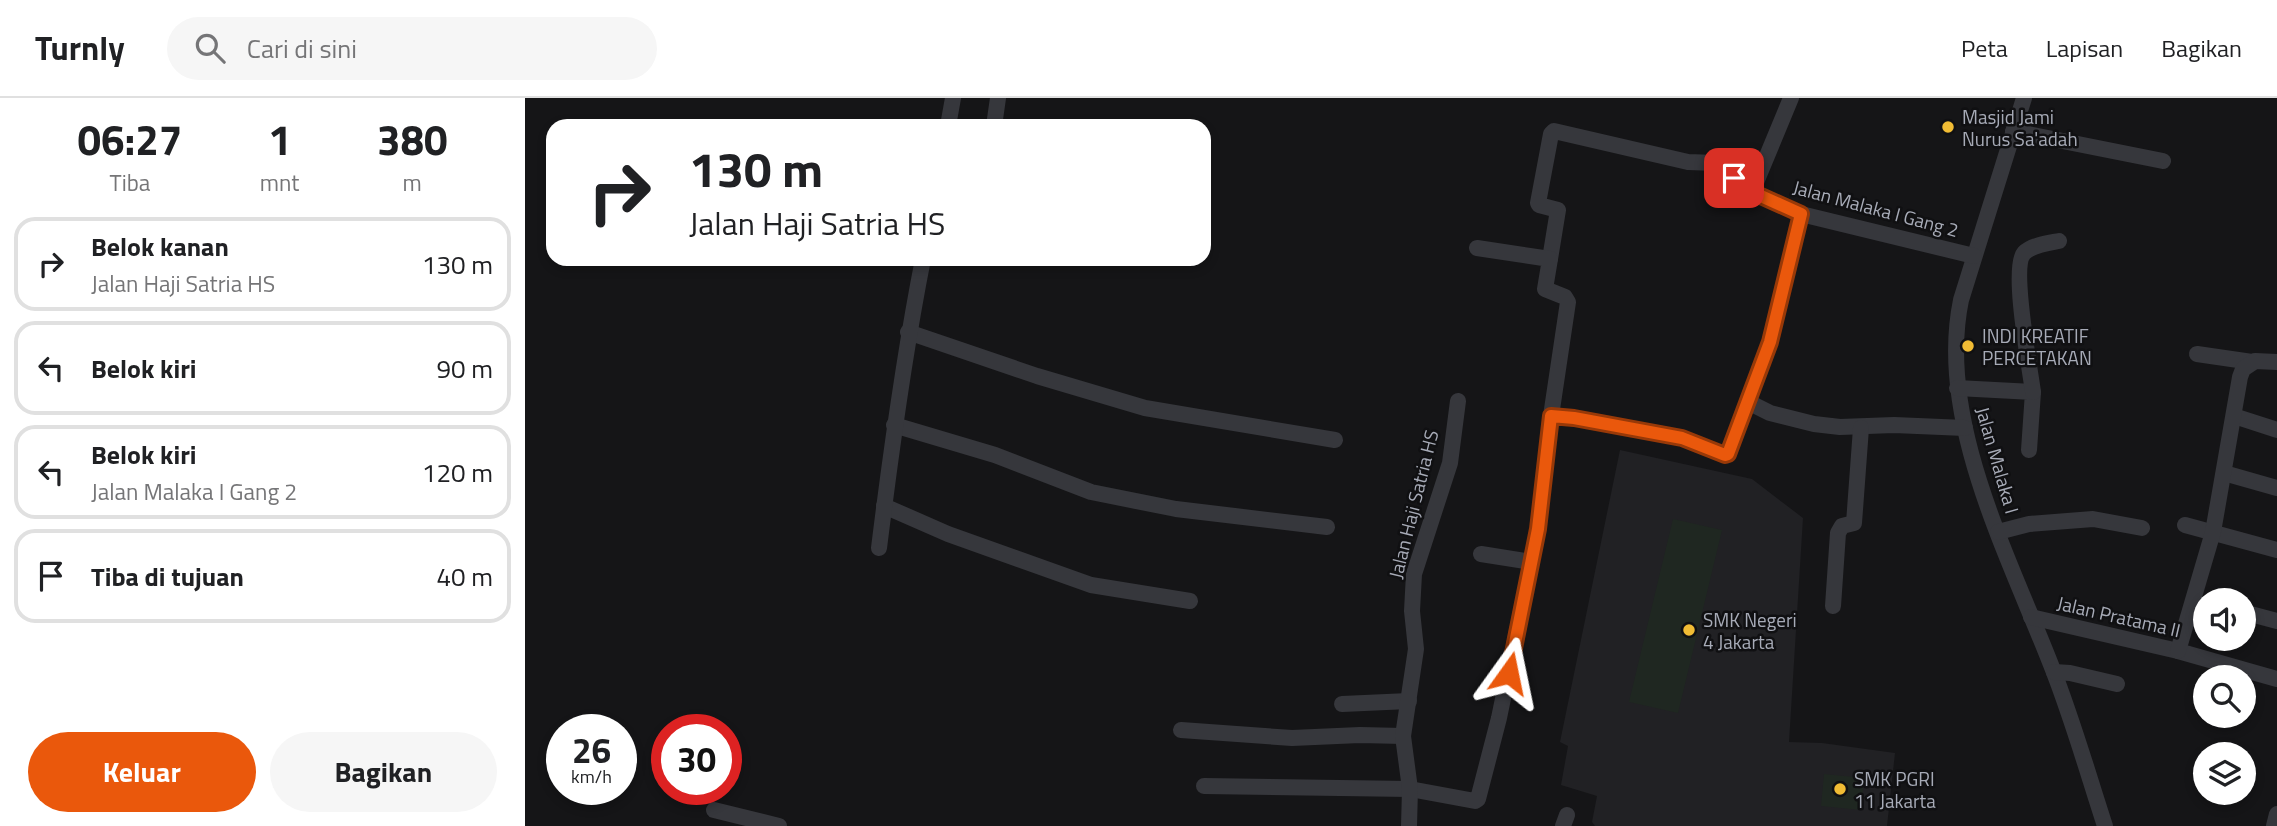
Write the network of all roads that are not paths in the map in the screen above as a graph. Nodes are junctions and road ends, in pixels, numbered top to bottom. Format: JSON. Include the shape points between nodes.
{"nodes":[{"id":1,"x":953,"y":98,"type":"edge"},
{"id":2,"x":998,"y":98,"type":"edge"},
{"id":3,"x":1791,"y":98,"type":"edge"},
{"id":4,"x":2024,"y":98,"type":"edge"},
{"id":5,"x":949,"y":119,"type":"edge"},
{"id":6,"x":995,"y":119,"type":"edge"},
{"id":7,"x":2013,"y":131,"type":"junction"},
{"id":8,"x":2163,"y":161,"type":"dead end"},
{"id":9,"x":1752,"y":192,"type":"junction"},
{"id":10,"x":1801,"y":214,"type":"junction"},
{"id":11,"x":2059,"y":241,"type":"dead end"},
{"id":12,"x":1478,"y":248,"type":"dead end"},
{"id":13,"x":1974,"y":256,"type":"junction"},
{"id":14,"x":1550,"y":259,"type":"junction"},
{"id":15,"x":922,"y":266,"type":"edge"},
{"id":16,"x":908,"y":332,"type":"junction"},
{"id":17,"x":2197,"y":354,"type":"dead end"},
{"id":18,"x":2263,"y":362,"type":"edge"},
{"id":19,"x":1957,"y":388,"type":"junction"},
{"id":20,"x":2025,"y":392,"type":"junction"},
{"id":21,"x":1458,"y":401,"type":"dead end"},
{"id":22,"x":1748,"y":402,"type":"junction"},
{"id":23,"x":1551,"y":416,"type":"junction"},
{"id":24,"x":2234,"y":416,"type":"junction"},
{"id":25,"x":894,"y":425,"type":"junction"},
{"id":26,"x":1861,"y":428,"type":"junction"},
{"id":27,"x":1965,"y":428,"type":"junction"},
{"id":28,"x":2277,"y":430,"type":"edge"},
{"id":29,"x":1335,"y":440,"type":"dead end"},
{"id":30,"x":2029,"y":450,"type":"dead end"},
{"id":31,"x":2224,"y":473,"type":"junction"},
{"id":32,"x":2277,"y":488,"type":"edge"},
{"id":33,"x":884,"y":506,"type":"junction"},
{"id":34,"x":2185,"y":525,"type":"dead end"},
{"id":35,"x":1327,"y":527,"type":"dead end"},
{"id":36,"x":2142,"y":528,"type":"dead end"},
{"id":37,"x":1998,"y":532,"type":"junction"},
{"id":38,"x":2213,"y":532,"type":"junction"},
{"id":39,"x":879,"y":548,"type":"dead end"},
{"id":40,"x":2277,"y":550,"type":"edge"},
{"id":41,"x":1481,"y":554,"type":"dead end"},
{"id":42,"x":1532,"y":562,"type":"junction"},
{"id":43,"x":2201,"y":588,"type":"edge"},
{"id":44,"x":1190,"y":601,"type":"dead end"},
{"id":45,"x":1833,"y":606,"type":"dead end"},
{"id":46,"x":2193,"y":614,"type":"edge"},
{"id":47,"x":2256,"y":615,"type":"edge"},
{"id":48,"x":2031,"y":617,"type":"junction"},
{"id":49,"x":2277,"y":621,"type":"edge"},
{"id":50,"x":2178,"y":651,"type":"junction"},
{"id":51,"x":2054,"y":672,"type":"junction"},
{"id":52,"x":2277,"y":679,"type":"edge"},
{"id":53,"x":2117,"y":684,"type":"dead end"},
{"id":54,"x":1409,"y":701,"type":"junction"},
{"id":55,"x":1342,"y":704,"type":"dead end"},
{"id":56,"x":1181,"y":730,"type":"dead end"},
{"id":57,"x":1403,"y":736,"type":"junction"},
{"id":58,"x":1204,"y":786,"type":"dead end"},
{"id":59,"x":1410,"y":789,"type":"junction"},
{"id":60,"x":714,"y":810,"type":"dead end"},
{"id":61,"x":2277,"y":814,"type":"edge"},
{"id":62,"x":779,"y":826,"type":"edge"},
{"id":63,"x":1409,"y":826,"type":"edge"},
{"id":64,"x":2105,"y":826,"type":"edge"},
{"id":65,"x":2274,"y":826,"type":"edge"}],
"edges":[{"from":1,"to":5,"type":"street"},
{"from":2,"to":6,"type":"street"},
{"from":3,"to":9,"type":"street"},
{"from":4,"to":7,"type":"street","name":"Jalan Malaka I"},
{"from":7,"to":8,"type":"street"},
{"from":7,"to":13,"type":"street","name":"Jalan Malaka I"},
{"from":9,"to":10,"type":"street","name":"Jalan Malaka I Gang 2"},
{"from":9,"to":14,"type":"street","name":"Jalan Malaka I Gang 2","via":[[1716,163],[1688,162],[1552,131],[1538,203],[1558,210]]},
{"from":10,"to":13,"type":"street","name":"Jalan Malaka I Gang 2"},
{"from":10,"to":22,"type":"street","via":[[1770,342]]},
{"from":11,"to":20,"type":"street","via":[[2025,252],[2020,260]]},
{"from":12,"to":14,"type":"street"},
{"from":13,"to":19,"type":"street","name":"Jalan Malaka I","via":[[1956,325]]},
{"from":14,"to":23,"type":"street","via":[[1545,289],[1568,302]]},
{"from":15,"to":16,"type":"street"},
{"from":16,"to":25,"type":"street"},
{"from":16,"to":29,"type":"street","via":[[1145,408]]},
{"from":17,"to":18,"type":"street"},
{"from":18,"to":24,"type":"street","via":[[2243,369]]},
{"from":19,"to":20,"type":"street"},
{"from":19,"to":27,"type":"street","name":"Jalan Malaka I"},
{"from":20,"to":30,"type":"street"},
{"from":21,"to":54,"type":"street","name":"Jalan Haji Satria HS","via":[[1450,463],[1414,574],[1416,649]]},
{"from":22,"to":23,"type":"street","via":[[1725,455],[1682,438]]},
{"from":22,"to":26,"type":"street","via":[[1814,424]]},
{"from":23,"to":42,"type":"street"},
{"from":24,"to":28,"type":"street"},
{"from":24,"to":31,"type":"street"},
{"from":25,"to":33,"type":"street"},
{"from":25,"to":35,"type":"street","via":[[995,455],[1091,492],[1176,509]]},
{"from":26,"to":27,"type":"street"},
{"from":26,"to":45,"type":"street","via":[[1854,523],[1842,526],[1838,533]]},
{"from":27,"to":37,"type":"street","name":"Jalan Malaka I"},
{"from":31,"to":32,"type":"street"},
{"from":31,"to":38,"type":"street"},
{"from":33,"to":39,"type":"street"},
{"from":33,"to":44,"type":"street","via":[[1091,585]]},
{"from":34,"to":38,"type":"street"},
{"from":36,"to":37,"type":"street","via":[[2092,519]]},
{"from":37,"to":48,"type":"street","name":"Jalan Malaka I"},
{"from":38,"to":40,"type":"street"},
{"from":38,"to":43,"type":"street"},
{"from":41,"to":42,"type":"street"},
{"from":42,"to":59,"type":"street","via":[[1478,799]]},
{"from":46,"to":50,"type":"street"},
{"from":47,"to":49,"type":"street"},
{"from":48,"to":50,"type":"street","name":"Jalan Pratama II"},
{"from":48,"to":51,"type":"street","name":"Jalan Malaka I"},
{"from":50,"to":52,"type":"street","name":"Jalan Pratama II"},
{"from":51,"to":53,"type":"street"},
{"from":51,"to":64,"type":"street","name":"Jalan Malaka I"},
{"from":54,"to":55,"type":"street"},
{"from":54,"to":57,"type":"street","name":"Jalan Haji Satria HS"},
{"from":56,"to":57,"type":"street","via":[[1291,738]]},
{"from":57,"to":59,"type":"street","name":"Jalan Haji Satria HS"},
{"from":58,"to":59,"type":"street"},
{"from":59,"to":63,"type":"street","name":"Jalan Haji Satria HS"},
{"from":60,"to":62,"type":"street"},
{"from":61,"to":65,"type":"street"}]}
